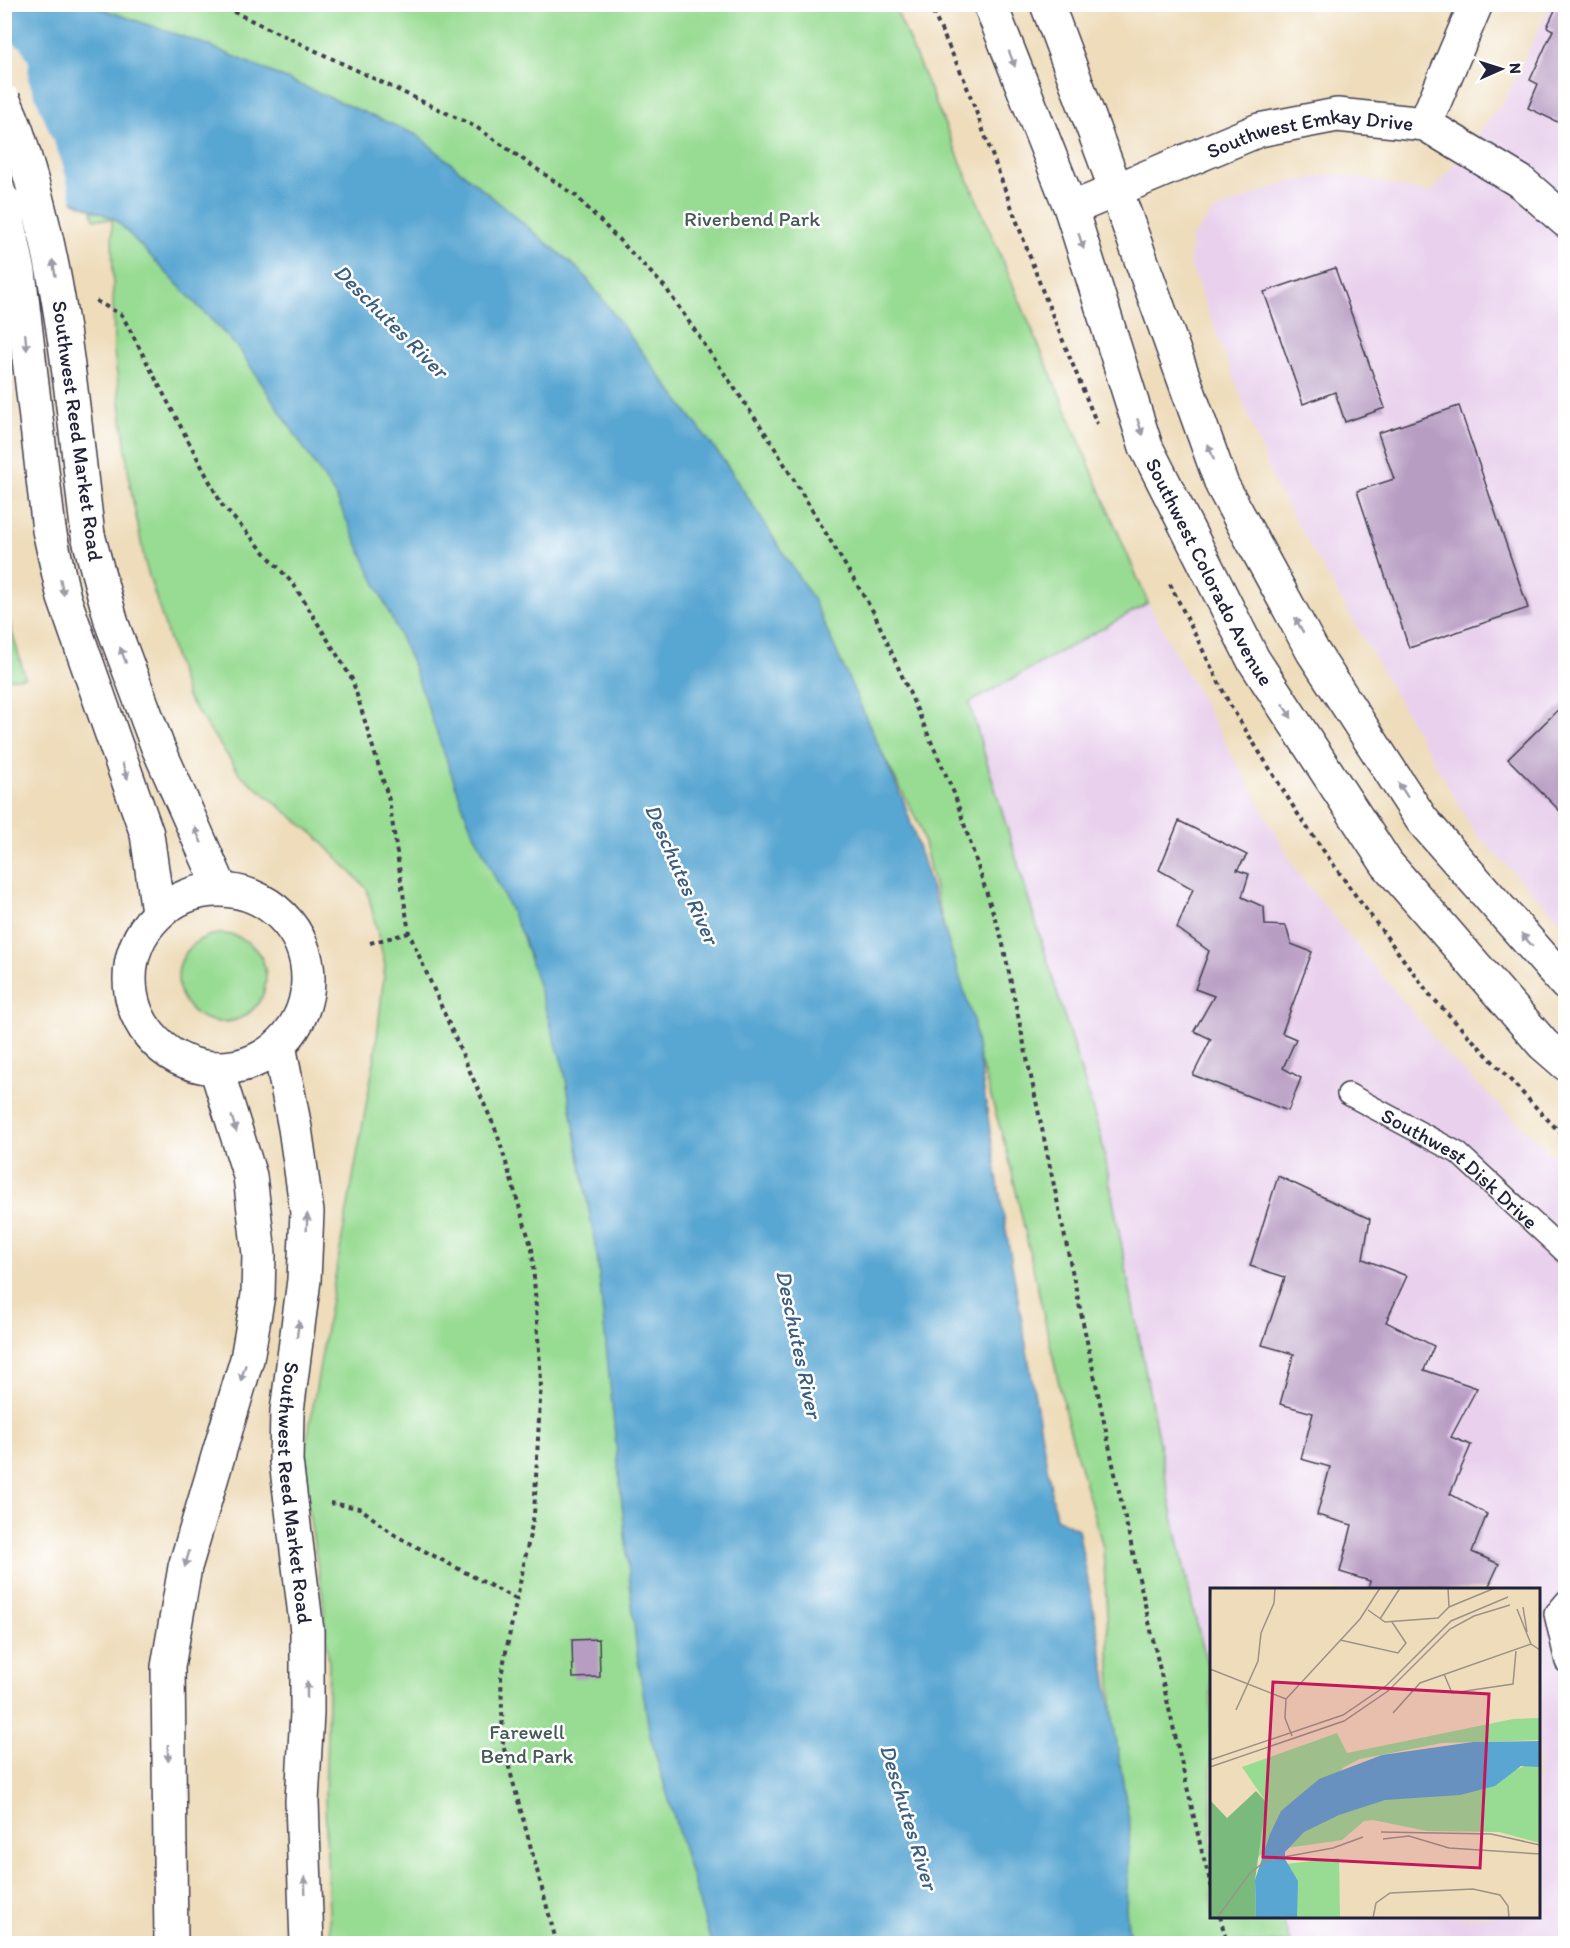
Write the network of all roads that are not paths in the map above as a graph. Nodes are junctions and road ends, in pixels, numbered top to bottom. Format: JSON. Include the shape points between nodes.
{"nodes":[{"id":1,"x":990,"y":4,"type":"edge"},
{"id":2,"x":1047,"y":4,"type":"edge"},
{"id":3,"x":1476,"y":4,"type":"edge"},
{"id":4,"x":4,"y":101,"type":"edge"},
{"id":5,"x":1425,"y":124,"type":"junction"},
{"id":6,"x":1116,"y":190,"type":"junction"},
{"id":7,"x":4,"y":201,"type":"edge"},
{"id":8,"x":1071,"y":209,"type":"junction"},
{"id":9,"x":1566,"y":221,"type":"edge"},
{"id":10,"x":221,"y":889,"type":"junction"},
{"id":11,"x":158,"y":912,"type":"junction"},
{"id":12,"x":1566,"y":984,"type":"edge"},
{"id":13,"x":279,"y":1045,"type":"junction"},
{"id":14,"x":1566,"y":1064,"type":"edge"},
{"id":15,"x":216,"y":1068,"type":"junction"},
{"id":16,"x":1348,"y":1094,"type":"dead end"},
{"id":17,"x":1566,"y":1253,"type":"edge"},
{"id":18,"x":1566,"y":1601,"type":"edge"},
{"id":19,"x":1566,"y":1662,"type":"edge"},
{"id":20,"x":171,"y":1944,"type":"edge"},
{"id":21,"x":307,"y":1944,"type":"edge"}],
"edges":[{"from":1,"to":8,"type":"main road","name":"Southwest Colorado Avenue","one_way":true},
{"from":2,"to":6,"type":"main road"},
{"from":3,"to":5,"type":"main road"},
{"from":10,"to":4,"type":"main road","name":"Southwest Reed Market Road","one_way":true,"bridge":true,"via":[[149,724],[112,624],[88,535],[53,263],[14,120]]},
{"from":5,"to":6,"type":"main road","name":"Southwest Emkay Drive","via":[[1336,116],[1259,130]]},
{"from":5,"to":9,"type":"main road","name":"Southwest Emkay Drive","via":[[1521,182]]},
{"from":6,"to":8,"type":"main road","name":"Southwest Emkay Drive"},
{"from":12,"to":6,"type":"main road","one_way":true,"via":[[1422,820],[1313,651],[1222,485]]},
{"from":7,"to":11,"type":"main road","name":"Southwest Reed Market Road","one_way":true,"bridge":true,"via":[[18,272],[49,530],[64,598],[147,834]]},
{"from":8,"to":14,"type":"main road","name":"Southwest Colorado Avenue","one_way":true,"via":[[1146,447],[1253,659],[1387,864],[1543,1044]]},
{"from":10,"to":11,"type":"main road","via":[[198,891]]},
{"from":10,"to":13,"type":"main road","via":[[251,895],[277,910],[296,934],[307,962],[307,992],[298,1021]]},
{"from":11,"to":15,"type":"main road","via":[[140,936],[133,955],[130,995],[141,1023],[160,1047],[186,1062]]},
{"from":13,"to":15,"type":"main road","via":[[261,1058],[239,1066]]},
{"from":21,"to":13,"type":"main road","name":"Southwest Reed Market Road","one_way":true,"via":[[302,1801],[306,1631],[286,1461],[287,1411],[304,1280],[307,1212]]},
{"from":15,"to":20,"type":"main road","one_way":true,"via":[[250,1176],[259,1254],[258,1294],[247,1359],[185,1567],[168,1667]]},
{"from":16,"to":17,"type":"lane","name":"Southwest Disk Drive","via":[[1458,1153]]},
{"from":18,"to":19,"type":"lane","via":[[1555,1614]]}]}
